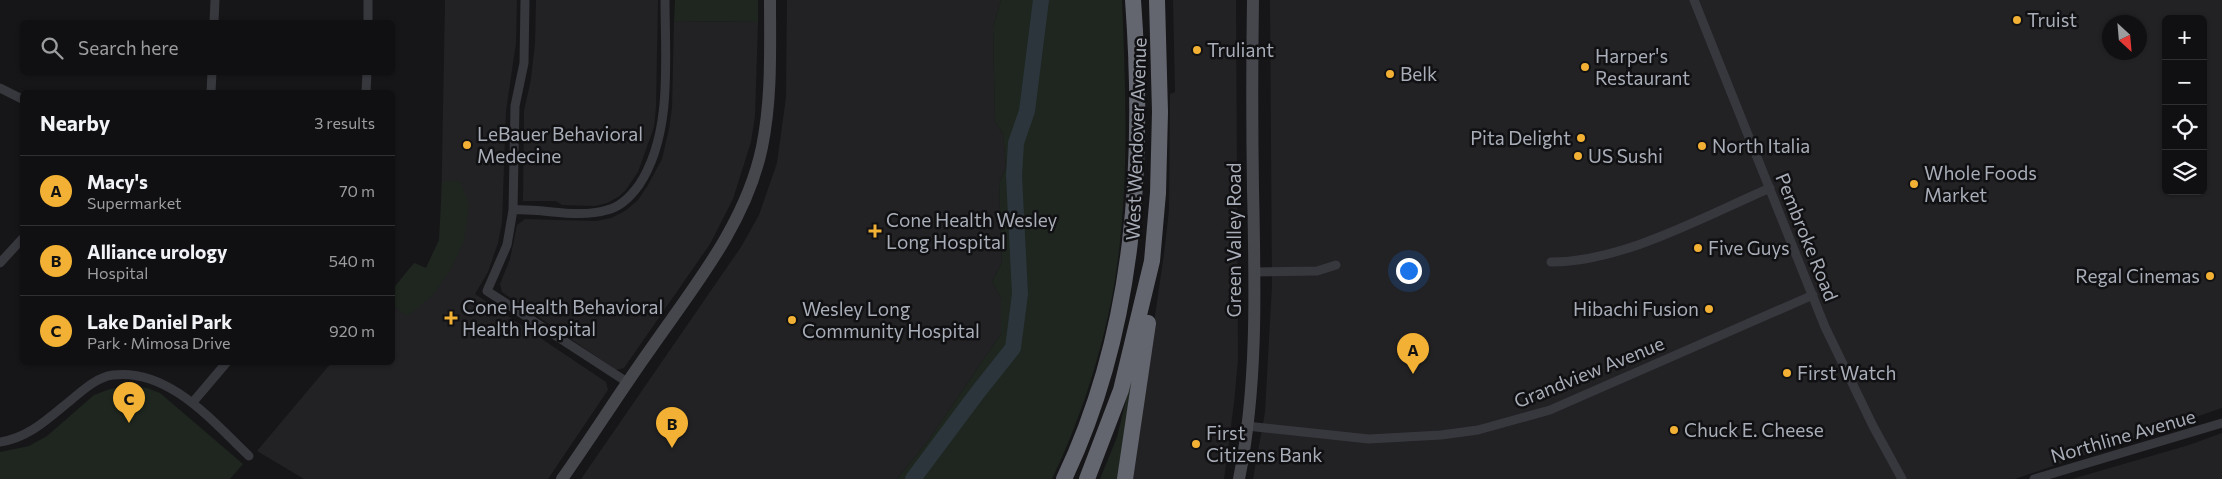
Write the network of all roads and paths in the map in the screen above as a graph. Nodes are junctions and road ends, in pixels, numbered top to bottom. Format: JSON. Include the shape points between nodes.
{"nodes":[{"id":1,"x":215,"y":0,"type":"edge"},
{"id":2,"x":368,"y":0,"type":"edge"},
{"id":3,"x":525,"y":0,"type":"edge"},
{"id":4,"x":665,"y":0,"type":"edge"},
{"id":5,"x":770,"y":0,"type":"edge"},
{"id":6,"x":1134,"y":0,"type":"edge"},
{"id":7,"x":1157,"y":0,"type":"edge"},
{"id":8,"x":1253,"y":0,"type":"edge"},
{"id":9,"x":1694,"y":0,"type":"edge"},
{"id":10,"x":214,"y":20,"type":"edge"},
{"id":11,"x":368,"y":20,"type":"edge"},
{"id":12,"x":212,"y":75,"type":"edge"},
{"id":13,"x":367,"y":75,"type":"edge"},
{"id":14,"x":0,"y":88,"type":"edge"},
{"id":15,"x":211,"y":90,"type":"edge"},
{"id":16,"x":366,"y":90,"type":"edge"},
{"id":17,"x":20,"y":97,"type":"edge"},
{"id":18,"x":1770,"y":188,"type":"junction"},
{"id":19,"x":513,"y":210,"type":"junction"},
{"id":20,"x":20,"y":241,"type":"edge"},
{"id":21,"x":1152,"y":261,"type":"junction"},
{"id":22,"x":1551,"y":262,"type":"dead end"},
{"id":23,"x":0,"y":263,"type":"edge"},
{"id":24,"x":1336,"y":265,"type":"dead end"},
{"id":25,"x":1254,"y":272,"type":"junction"},
{"id":26,"x":1813,"y":295,"type":"junction"},
{"id":27,"x":224,"y":365,"type":"edge"},
{"id":28,"x":627,"y":382,"type":"junction"},
{"id":29,"x":193,"y":402,"type":"junction"},
{"id":30,"x":2222,"y":423,"type":"edge"},
{"id":31,"x":1247,"y":426,"type":"junction"},
{"id":32,"x":0,"y":442,"type":"edge"},
{"id":33,"x":249,"y":456,"type":"dead end"},
{"id":34,"x":562,"y":479,"type":"edge"},
{"id":35,"x":1064,"y":479,"type":"edge"},
{"id":36,"x":1087,"y":479,"type":"edge"},
{"id":37,"x":1124,"y":479,"type":"edge"},
{"id":38,"x":1239,"y":479,"type":"edge"},
{"id":39,"x":1902,"y":479,"type":"edge"},
{"id":40,"x":2034,"y":479,"type":"edge"}],
"edges":[{"from":1,"to":10,"type":"street"},
{"from":2,"to":11,"type":"street"},
{"from":3,"to":19,"type":"street","via":[[524,64],[515,106]]},
{"from":4,"to":19,"type":"street","via":[[662,125],[651,163],[634,192],[620,205],[600,212]]},
{"from":5,"to":28,"type":"street","via":[[770,100],[762,148],[742,208],[721,245]]},
{"from":6,"to":35,"type":"highway","name":"West Wendover Avenue","via":[[1138,133],[1125,284],[1105,371]]},
{"from":7,"to":21,"type":"highway","name":"West Wendover Avenue","via":[[1160,112]]},
{"from":8,"to":25,"type":"street","name":"Green Valley Road"},
{"from":9,"to":18,"type":"street","name":"Pembroke Road"},
{"from":12,"to":15,"type":"street"},
{"from":13,"to":16,"type":"street"},
{"from":14,"to":17,"type":"street"},
{"from":18,"to":22,"type":"street","via":[[1660,237],[1583,258]]},
{"from":18,"to":26,"type":"street","name":"Pembroke Road"},
{"from":19,"to":28,"type":"street","via":[[507,245],[487,291]]},
{"from":20,"to":23,"type":"street"},
{"from":21,"to":36,"type":"highway","name":"West Wendover Avenue","via":[[1121,390]]},
{"from":21,"to":37,"type":"highway","via":[[1151,303]]},
{"from":24,"to":25,"type":"street","via":[[1318,270]]},
{"from":25,"to":31,"type":"street","name":"Green Valley Road"},
{"from":26,"to":31,"type":"street","name":"Grandview Avenue","via":[[1550,410],[1478,430],[1369,439]]},
{"from":26,"to":39,"type":"street","name":"Pembroke Road","via":[[1837,355]]},
{"from":27,"to":29,"type":"street"},
{"from":28,"to":34,"type":"street"},
{"from":29,"to":32,"type":"street","via":[[158,382],[137,376],[113,375],[91,383],[35,429]]},
{"from":29,"to":33,"type":"street"},
{"from":30,"to":40,"type":"street","name":"Northline Avenue"},
{"from":31,"to":38,"type":"street","name":"Green Valley Road"}]}
